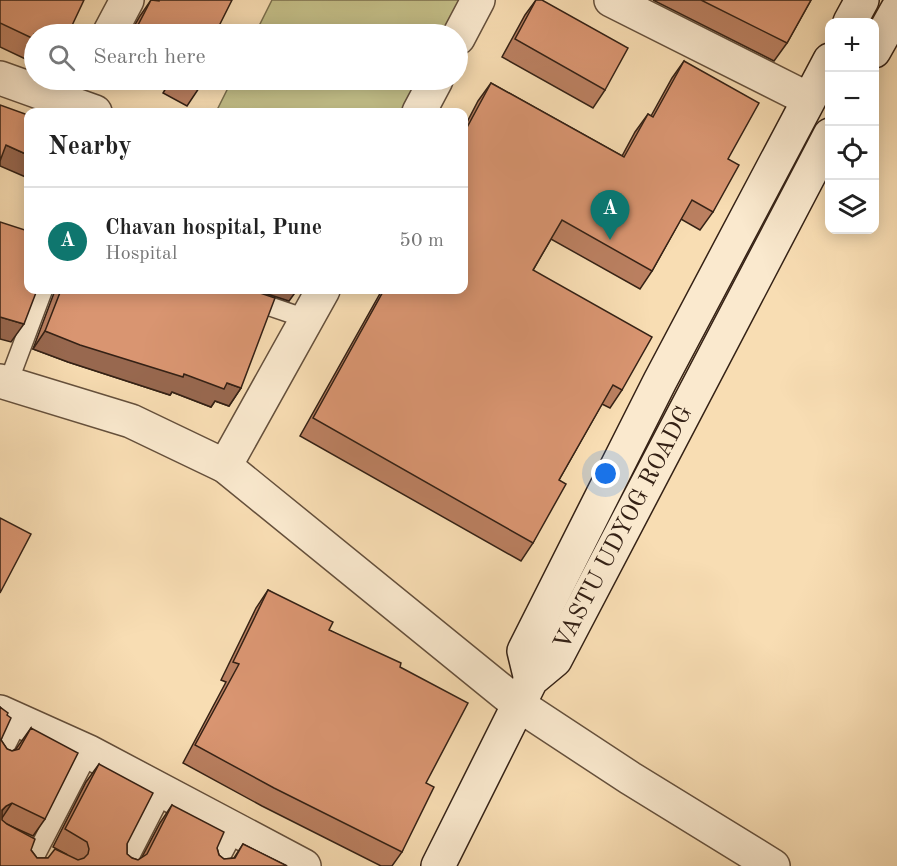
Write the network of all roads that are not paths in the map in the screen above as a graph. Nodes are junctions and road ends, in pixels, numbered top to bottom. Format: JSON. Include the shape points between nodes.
{"nodes":[{"id":1,"x":127,"y":0,"type":"edge"},
{"id":2,"x":478,"y":0,"type":"edge"},
{"id":3,"x":610,"y":0,"type":"edge"},
{"id":4,"x":862,"y":0,"type":"edge"},
{"id":5,"x":897,"y":10,"type":"edge"},
{"id":6,"x":852,"y":18,"type":"edge"},
{"id":7,"x":114,"y":24,"type":"edge"},
{"id":8,"x":465,"y":24,"type":"edge"},
{"id":9,"x":879,"y":42,"type":"edge"},
{"id":10,"x":0,"y":78,"type":"edge"},
{"id":11,"x":822,"y":80,"type":"edge"},
{"id":12,"x":24,"y":84,"type":"edge"},
{"id":13,"x":49,"y":90,"type":"edge"},
{"id":14,"x":431,"y":90,"type":"edge"},
{"id":15,"x":85,"y":99,"type":"edge"},
{"id":16,"x":421,"y":108,"type":"edge"},
{"id":17,"x":825,"y":145,"type":"edge"},
{"id":18,"x":41,"y":294,"type":"edge"},
{"id":19,"x":234,"y":294,"type":"edge"},
{"id":20,"x":321,"y":294,"type":"edge"},
{"id":21,"x":307,"y":319,"type":"junction"},
{"id":22,"x":4,"y":382,"type":"edge"},
{"id":23,"x":225,"y":466,"type":"junction"},
{"id":24,"x":525,"y":692,"type":"junction"},
{"id":25,"x":10,"y":716,"type":"edge"},
{"id":26,"x":89,"y":752,"type":"junction"},
{"id":27,"x":0,"y":757,"type":"edge"},
{"id":28,"x":163,"y":792,"type":"junction"},
{"id":29,"x":236,"y":830,"type":"junction"},
{"id":30,"x":19,"y":842,"type":"edge"},
{"id":31,"x":34,"y":859,"type":"edge"},
{"id":32,"x":57,"y":861,"type":"edge"},
{"id":33,"x":124,"y":866,"type":"edge"},
{"id":34,"x":216,"y":866,"type":"edge"},
{"id":35,"x":303,"y":866,"type":"edge"},
{"id":36,"x":438,"y":866,"type":"edge"},
{"id":37,"x":773,"y":866,"type":"edge"}],
"edges":[{"from":1,"to":7,"type":"street"},
{"from":2,"to":8,"type":"street"},
{"from":3,"to":11,"type":"street"},
{"from":4,"to":6,"type":"street"},
{"from":5,"to":9,"type":"street"},
{"from":10,"to":12,"type":"street"},
{"from":11,"to":24,"type":"street","name":"VASTU UDYOG ROADG","via":[[660,381],[524,651]]},
{"from":13,"to":15,"type":"street"},
{"from":14,"to":16,"type":"street"},
{"from":17,"to":24,"type":"street","name":"VASTU UDYOG ROADG","via":[[555,660]]},
{"from":18,"to":22,"type":"lane"},
{"from":19,"to":21,"type":"lane"},
{"from":20,"to":21,"type":"street"},
{"from":21,"to":23,"type":"street"},
{"from":22,"to":23,"type":"street","via":[[130,421]]},
{"from":23,"to":24,"type":"street"},
{"from":24,"to":36,"type":"street"},
{"from":24,"to":37,"type":"street","via":[[630,778]]},
{"from":25,"to":26,"type":"street"},
{"from":25,"to":27,"type":"lane"},
{"from":26,"to":28,"type":"street"},
{"from":26,"to":31,"type":"lane"},
{"from":28,"to":29,"type":"street"},
{"from":28,"to":33,"type":"lane"},
{"from":29,"to":34,"type":"lane"},
{"from":29,"to":35,"type":"street"},
{"from":30,"to":31,"type":"lane"},
{"from":31,"to":32,"type":"lane"}]}
